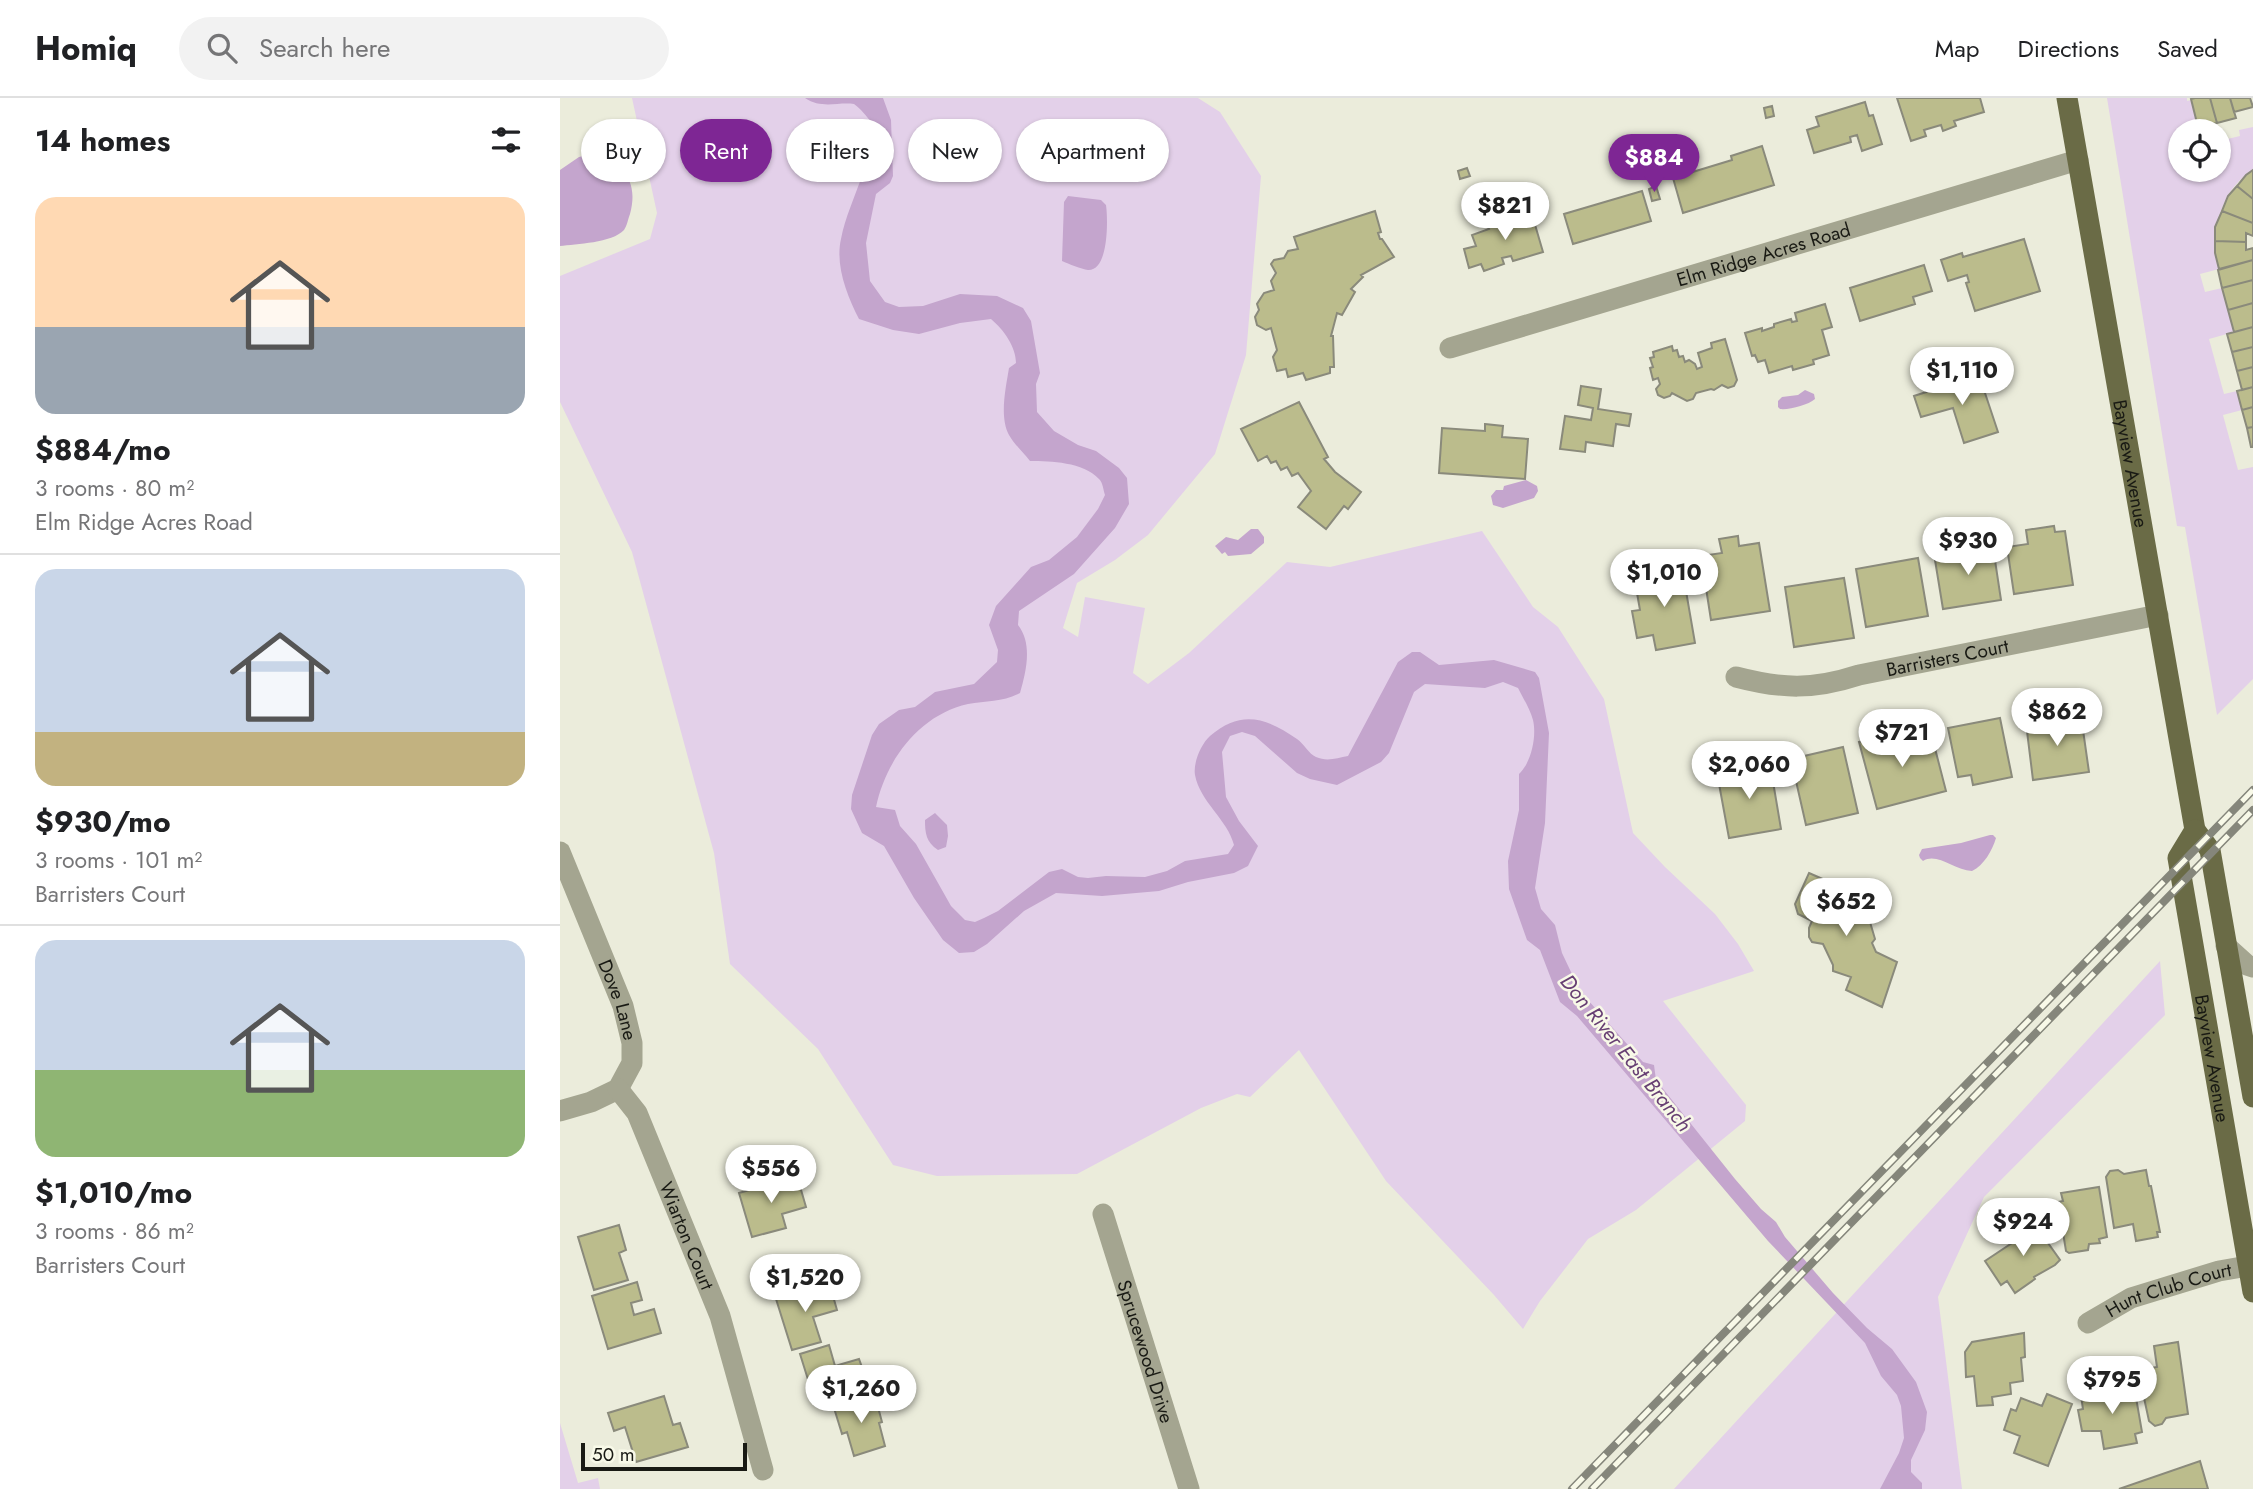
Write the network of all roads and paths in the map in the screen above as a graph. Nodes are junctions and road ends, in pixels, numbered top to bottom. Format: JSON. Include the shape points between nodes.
{"nodes":[{"id":1,"x":2067,"y":98,"type":"edge"},
{"id":2,"x":2078,"y":160,"type":"junction"},
{"id":3,"x":1450,"y":348,"type":"dead end"},
{"id":4,"x":2158,"y":615,"type":"junction"},
{"id":5,"x":1736,"y":677,"type":"dead end"},
{"id":6,"x":2195,"y":830,"type":"junction"},
{"id":7,"x":560,"y":852,"type":"edge"},
{"id":8,"x":2226,"y":946,"type":"junction"},
{"id":9,"x":2253,"y":967,"type":"edge"},
{"id":10,"x":2248,"y":1034,"type":"edge"},
{"id":11,"x":618,"y":1089,"type":"junction"},
{"id":12,"x":2253,"y":1097,"type":"edge"},
{"id":13,"x":560,"y":1111,"type":"edge"},
{"id":14,"x":1103,"y":1214,"type":"dead end"},
{"id":15,"x":2251,"y":1265,"type":"edge"},
{"id":16,"x":2253,"y":1292,"type":"edge"},
{"id":17,"x":2088,"y":1323,"type":"dead end"},
{"id":18,"x":763,"y":1470,"type":"dead end"},
{"id":19,"x":1189,"y":1489,"type":"edge"}],
"edges":[{"from":1,"to":2,"type":"main road","name":"Bayview Avenue"},
{"from":2,"to":3,"type":"street","name":"Elm Ridge Acres Road"},
{"from":2,"to":4,"type":"main road","name":"Bayview Avenue"},
{"from":4,"to":5,"type":"street","name":"Barristers Court","via":[[1829,685],[1792,688]]},
{"from":4,"to":6,"type":"main road","name":"Bayview Avenue"},
{"from":6,"to":8,"type":"main road","name":"Bayview Avenue","via":[[2210,850]]},
{"from":6,"to":15,"type":"main road","name":"Bayview Avenue","via":[[2178,858]]},
{"from":7,"to":11,"type":"street","name":"Dove Lane","via":[[629,1026],[632,1063]]},
{"from":8,"to":9,"type":"street"},
{"from":8,"to":10,"type":"main road","name":"Bayview Avenue"},
{"from":10,"to":12,"type":"main road","name":"Bayview Avenue"},
{"from":11,"to":13,"type":"street"},
{"from":11,"to":18,"type":"street","name":"Wiarton Court","via":[[638,1113],[720,1316]]},
{"from":14,"to":19,"type":"street","name":"Sprucewood Drive"},
{"from":15,"to":16,"type":"main road","name":"Bayview Avenue"},
{"from":15,"to":17,"type":"street","name":"Hunt Club Court","via":[[2132,1298]]}]}
